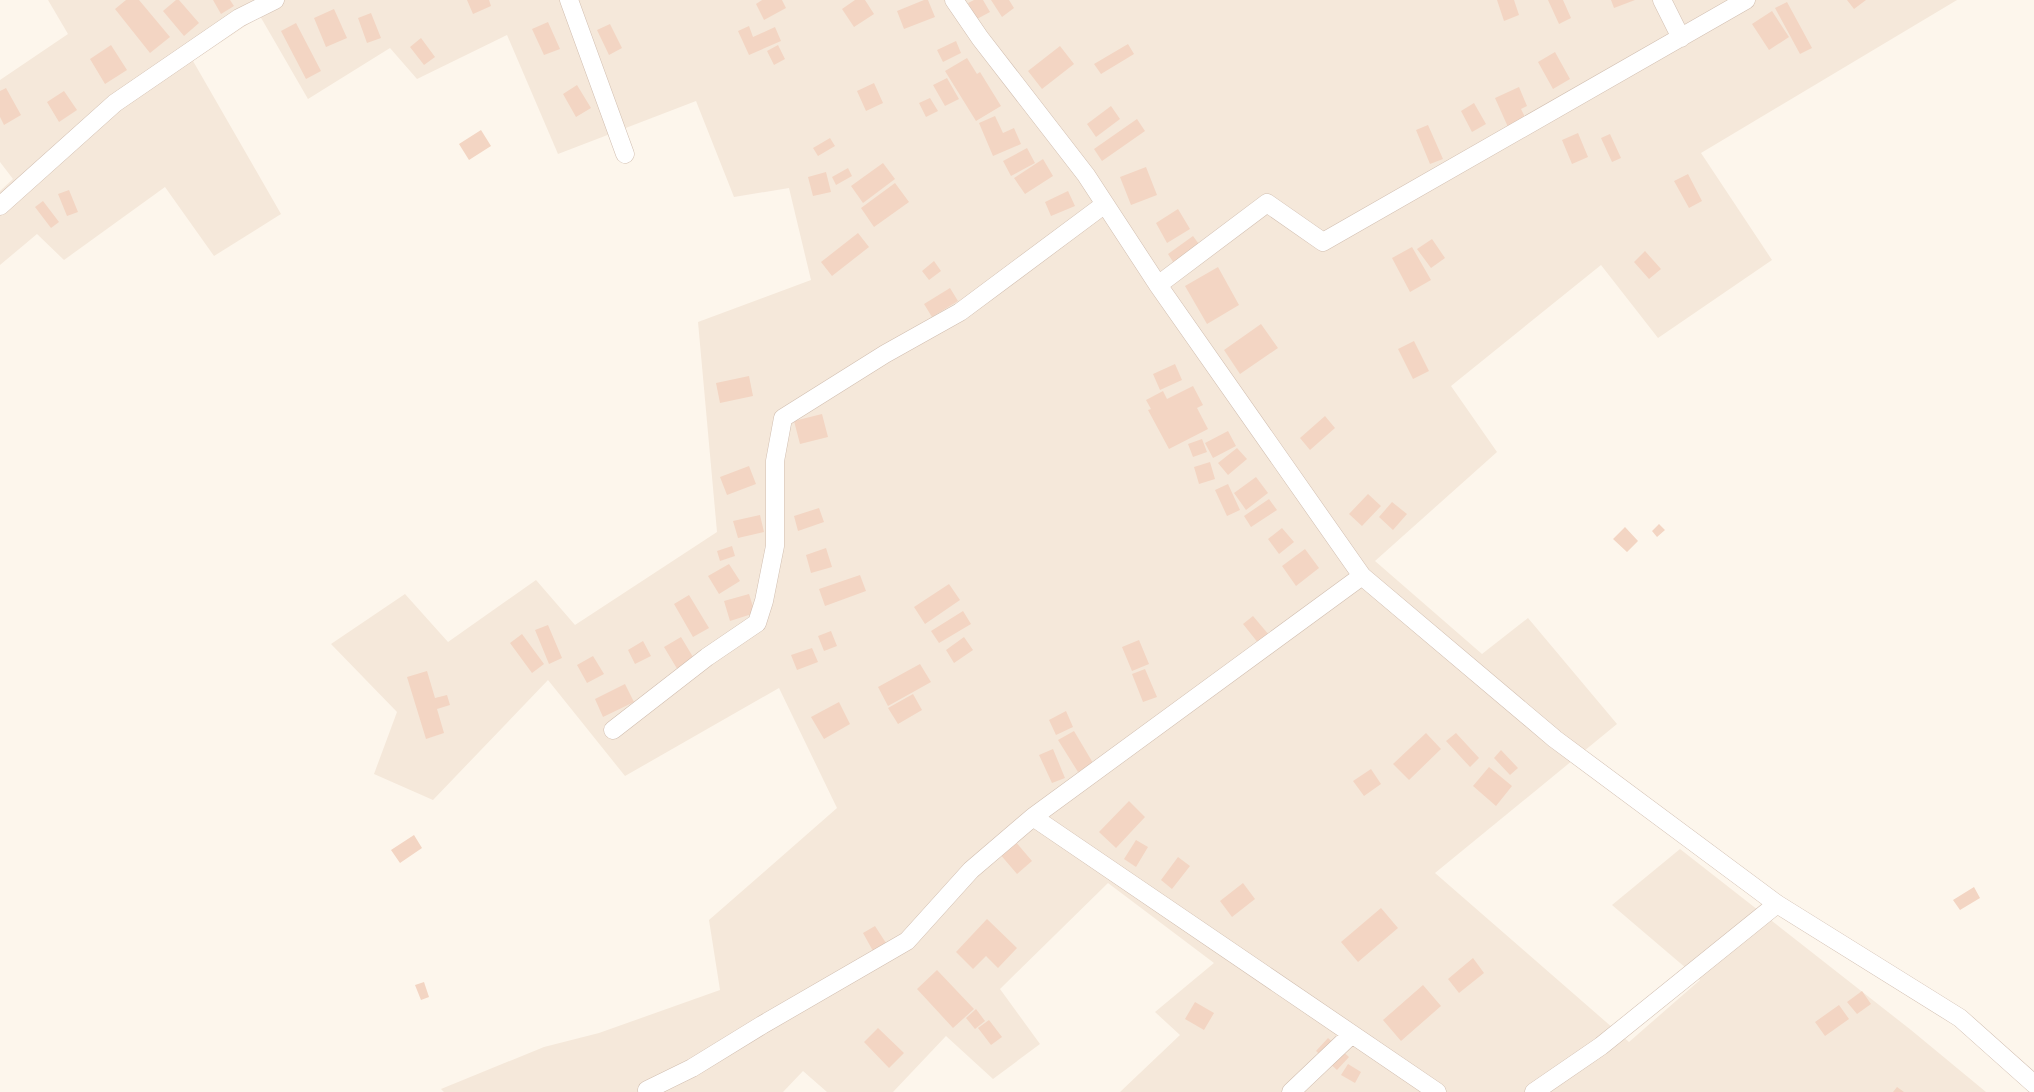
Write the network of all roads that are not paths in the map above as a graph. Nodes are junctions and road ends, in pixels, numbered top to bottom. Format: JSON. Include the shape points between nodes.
{"nodes":[{"id":1,"x":275,"y":0,"type":"edge"},
{"id":2,"x":569,"y":0,"type":"edge"},
{"id":3,"x":954,"y":0,"type":"edge"},
{"id":4,"x":1662,"y":0,"type":"edge"},
{"id":5,"x":1746,"y":0,"type":"edge"},
{"id":6,"x":1681,"y":38,"type":"junction"},
{"id":7,"x":625,"y":154,"type":"dead end"},
{"id":8,"x":1105,"y":204,"type":"junction"},
{"id":9,"x":0,"y":206,"type":"edge"},
{"id":10,"x":1158,"y":285,"type":"junction"},
{"id":11,"x":1362,"y":576,"type":"junction"},
{"id":12,"x":613,"y":730,"type":"dead end"},
{"id":13,"x":1034,"y":817,"type":"junction"},
{"id":14,"x":1777,"y":904,"type":"junction"},
{"id":15,"x":1352,"y":1034,"type":"junction"},
{"id":16,"x":2034,"y":1084,"type":"edge"},
{"id":17,"x":648,"y":1090,"type":"dead end"},
{"id":18,"x":1291,"y":1092,"type":"edge"},
{"id":19,"x":1436,"y":1092,"type":"edge"},
{"id":20,"x":1534,"y":1092,"type":"edge"}],
"edges":[{"from":1,"to":9,"type":"street","via":[[239,18],[115,103]]},
{"from":2,"to":7,"type":"street"},
{"from":3,"to":8,"type":"street"},
{"from":4,"to":6,"type":"street"},
{"from":5,"to":6,"type":"street"},
{"from":6,"to":10,"type":"street","via":[[1323,242],[1267,203]]},
{"from":8,"to":10,"type":"street"},
{"from":8,"to":12,"type":"street","via":[[960,312],[885,354],[783,418],[775,461],[775,546],[757,623],[707,657]]},
{"from":10,"to":11,"type":"street"},
{"from":11,"to":13,"type":"street"},
{"from":11,"to":14,"type":"street","via":[[1555,739]]},
{"from":13,"to":15,"type":"street"},
{"from":13,"to":17,"type":"street","via":[[971,870],[907,941],[692,1068]]},
{"from":14,"to":16,"type":"street","via":[[1960,1018]]},
{"from":14,"to":20,"type":"street","via":[[1601,1046]]},
{"from":15,"to":18,"type":"street"},
{"from":15,"to":19,"type":"street"}]}
